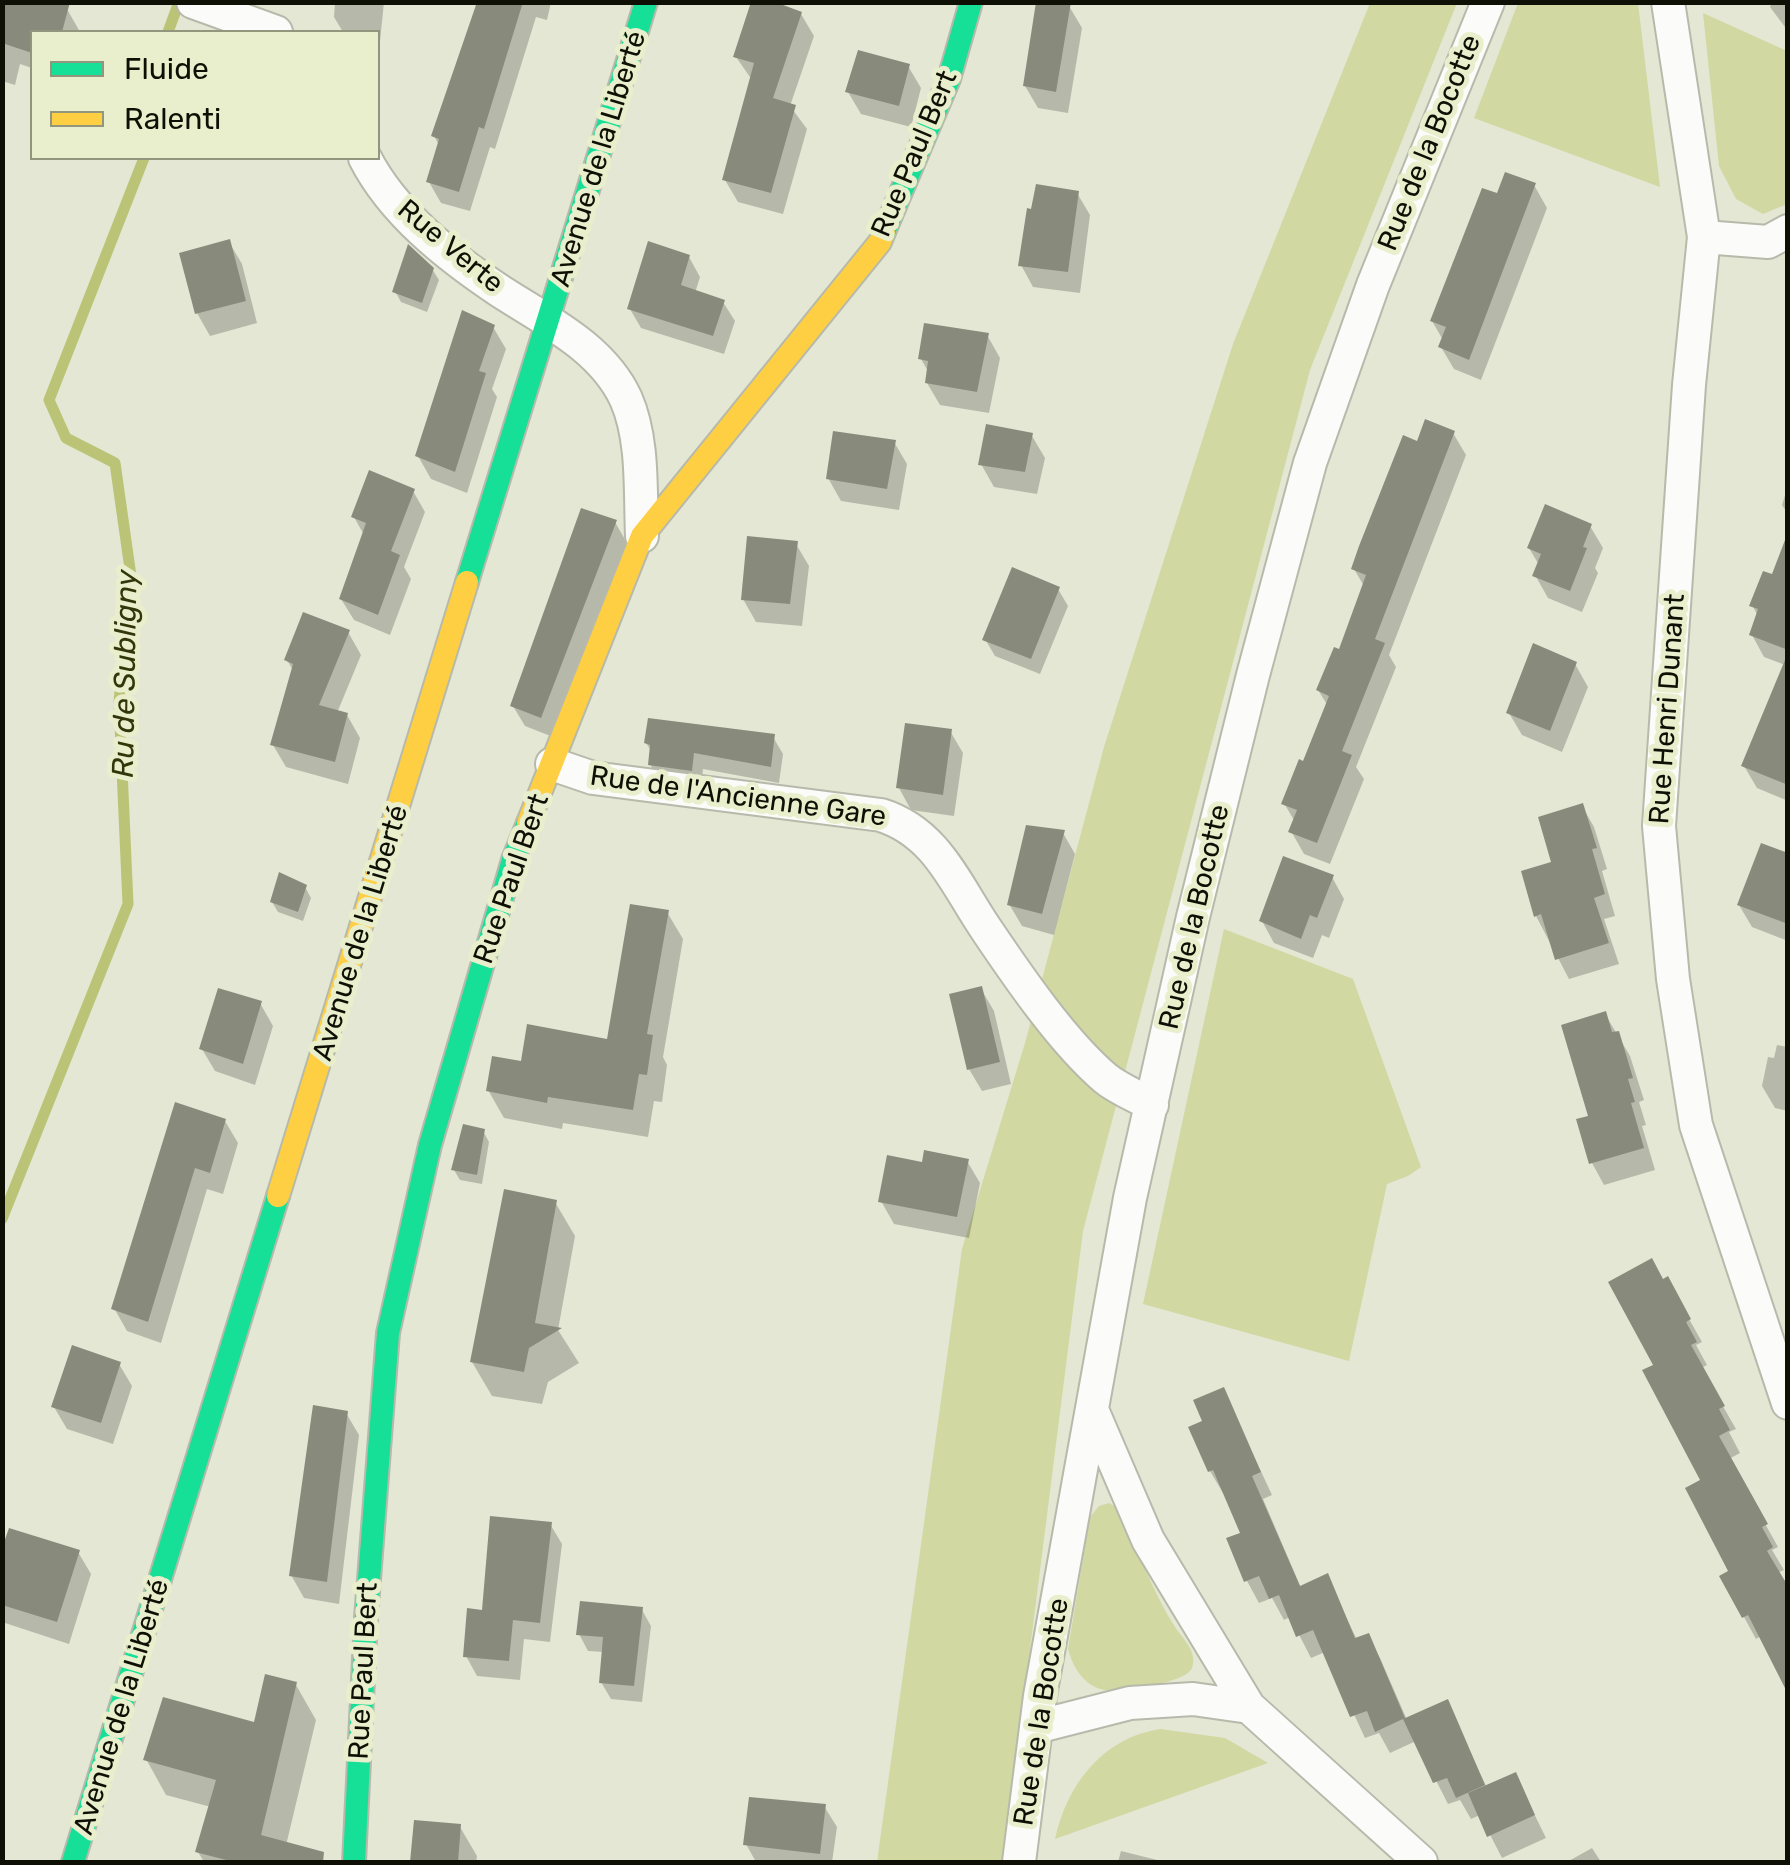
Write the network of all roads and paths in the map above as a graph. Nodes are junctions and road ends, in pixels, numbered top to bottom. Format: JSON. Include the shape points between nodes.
{"nodes":[{"id":1,"x":646,"y":2,"type":"edge"},
{"id":2,"x":972,"y":2,"type":"edge"},
{"id":3,"x":1488,"y":2,"type":"edge"},
{"id":4,"x":1668,"y":2,"type":"edge"},
{"id":5,"x":195,"y":3,"type":"edge"},
{"id":6,"x":270,"y":30,"type":"edge"},
{"id":7,"x":366,"y":160,"type":"edge"},
{"id":8,"x":1788,"y":231,"type":"edge"},
{"id":9,"x":1704,"y":236,"type":"junction"},
{"id":10,"x":550,"y":321,"type":"junction"},
{"id":11,"x":642,"y":536,"type":"junction"},
{"id":12,"x":552,"y":764,"type":"junction"},
{"id":13,"x":1152,"y":1105,"type":"junction"},
{"id":14,"x":1788,"y":1403,"type":"edge"},
{"id":15,"x":1093,"y":1412,"type":"junction"},
{"id":16,"x":1250,"y":1707,"type":"junction"},
{"id":17,"x":1036,"y":1727,"type":"junction"},
{"id":18,"x":74,"y":1862,"type":"edge"},
{"id":19,"x":354,"y":1862,"type":"edge"},
{"id":20,"x":1019,"y":1862,"type":"edge"},
{"id":21,"x":1420,"y":1862,"type":"edge"}],
"edges":[{"from":1,"to":10,"type":"street","name":"Avenue de la Liberté"},
{"from":2,"to":11,"type":"street","name":"Rue Paul Bert","via":[[949,79],[880,242]]},
{"from":3,"to":13,"type":"street","name":"Rue de la Bocotte","via":[[1372,285],[1310,463],[1234,749]]},
{"from":4,"to":9,"type":"street","name":"Rue Henri Dunant"},
{"from":5,"to":6,"type":"street"},
{"from":7,"to":10,"type":"street","name":"Rue Verte","via":[[380,188],[453,258]]},
{"from":8,"to":9,"type":"street","via":[[1768,242]]},
{"from":9,"to":14,"type":"street","name":"Rue Henri Dunant","via":[[1659,826],[1696,1125]]},
{"from":10,"to":11,"type":"street","name":"Rue Verte","via":[[613,374],[628,403],[638,444]]},
{"from":10,"to":18,"type":"street","name":"Avenue de la Liberté"},
{"from":11,"to":12,"type":"street","name":"Rue Paul Bert"},
{"from":12,"to":13,"type":"street","name":"Rue de l'Ancienne Gare","via":[[593,778],[906,822],[930,844],[1057,1025],[1106,1078]]},
{"from":12,"to":19,"type":"street","name":"Rue Paul Bert","via":[[513,860],[430,1145],[388,1333]]},
{"from":13,"to":15,"type":"street","name":"Rue de la Bocotte"},
{"from":15,"to":16,"type":"street","via":[[1148,1540]]},
{"from":15,"to":17,"type":"street","name":"Rue de la Bocotte"},
{"from":16,"to":17,"type":"street","via":[[1193,1699],[1130,1703]]},
{"from":16,"to":21,"type":"street"},
{"from":17,"to":20,"type":"street","name":"Rue de la Bocotte"}]}
